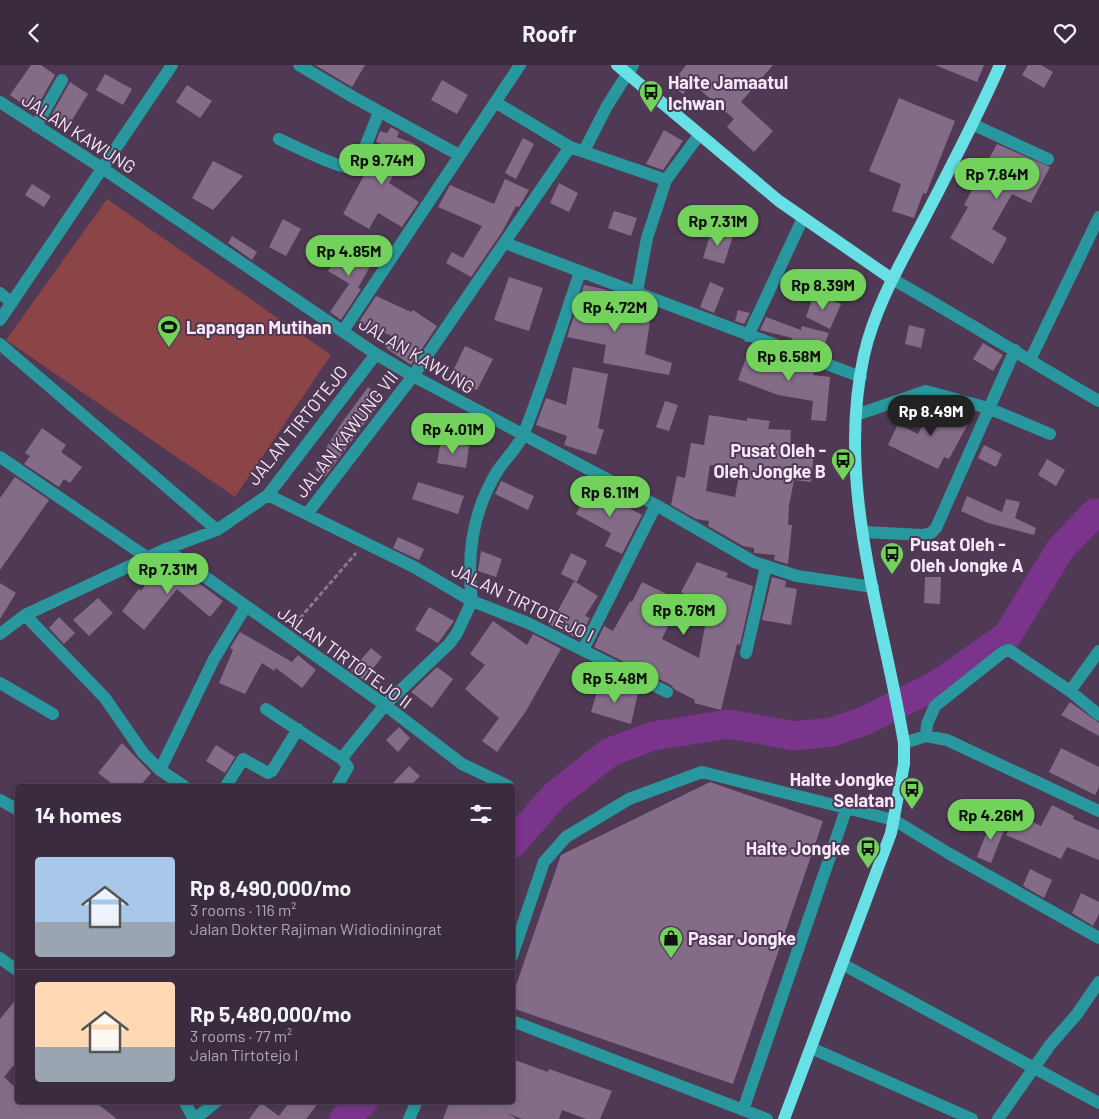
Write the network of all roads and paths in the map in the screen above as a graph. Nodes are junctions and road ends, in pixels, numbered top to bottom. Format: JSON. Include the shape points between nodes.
{"nodes":[{"id":1,"x":172,"y":65,"type":"edge"},
{"id":2,"x":299,"y":65,"type":"edge"},
{"id":3,"x":520,"y":65,"type":"edge"},
{"id":4,"x":617,"y":65,"type":"edge"},
{"id":5,"x":1000,"y":65,"type":"edge"},
{"id":6,"x":630,"y":69,"type":"edge"},
{"id":7,"x":62,"y":79,"type":"dead end"},
{"id":8,"x":0,"y":102,"type":"edge"},
{"id":9,"x":495,"y":102,"type":"junction"},
{"id":10,"x":379,"y":112,"type":"junction"},
{"id":11,"x":974,"y":125,"type":"junction"},
{"id":12,"x":36,"y":126,"type":"junction"},
{"id":13,"x":700,"y":135,"type":"junction"},
{"id":14,"x":278,"y":139,"type":"dead end"},
{"id":15,"x":570,"y":147,"type":"junction"},
{"id":16,"x":584,"y":151,"type":"junction"},
{"id":17,"x":459,"y":155,"type":"junction"},
{"id":18,"x":1048,"y":159,"type":"dead end"},
{"id":19,"x":102,"y":168,"type":"junction"},
{"id":20,"x":666,"y":180,"type":"junction"},
{"id":21,"x":1099,"y":217,"type":"edge"},
{"id":22,"x":803,"y":218,"type":"junction"},
{"id":23,"x":505,"y":243,"type":"junction"},
{"id":24,"x":580,"y":272,"type":"junction"},
{"id":25,"x":892,"y":279,"type":"junction"},
{"id":26,"x":0,"y":293,"type":"edge"},
{"id":27,"x":636,"y":293,"type":"junction"},
{"id":28,"x":12,"y":303,"type":"junction"},
{"id":29,"x":0,"y":320,"type":"edge"},
{"id":30,"x":343,"y":331,"type":"junction"},
{"id":31,"x":748,"y":336,"type":"junction"},
{"id":32,"x":0,"y":344,"type":"edge"},
{"id":33,"x":1014,"y":350,"type":"junction"},
{"id":34,"x":376,"y":354,"type":"junction"},
{"id":35,"x":1030,"y":360,"type":"junction"},
{"id":36,"x":413,"y":376,"type":"junction"},
{"id":37,"x":861,"y":377,"type":"junction"},
{"id":38,"x":1099,"y":401,"type":"edge"},
{"id":39,"x":988,"y":408,"type":"junction"},
{"id":40,"x":856,"y":415,"type":"junction"},
{"id":41,"x":1050,"y":434,"type":"dead end"},
{"id":42,"x":523,"y":435,"type":"junction"},
{"id":43,"x":0,"y":457,"type":"edge"},
{"id":44,"x":268,"y":495,"type":"junction"},
{"id":45,"x":656,"y":505,"type":"junction"},
{"id":46,"x":307,"y":515,"type":"junction"},
{"id":47,"x":218,"y":530,"type":"junction"},
{"id":48,"x":864,"y":532,"type":"junction"},
{"id":49,"x":365,"y":543,"type":"junction"},
{"id":50,"x":166,"y":549,"type":"junction"},
{"id":51,"x":148,"y":557,"type":"junction"},
{"id":52,"x":766,"y":566,"type":"junction"},
{"id":53,"x":873,"y":587,"type":"junction"},
{"id":54,"x":472,"y":601,"type":"junction"},
{"id":55,"x":246,"y":606,"type":"junction"},
{"id":56,"x":25,"y":615,"type":"junction"},
{"id":57,"x":0,"y":634,"type":"edge"},
{"id":58,"x":286,"y":635,"type":"junction"},
{"id":59,"x":583,"y":650,"type":"junction"},
{"id":60,"x":1099,"y":651,"type":"edge"},
{"id":61,"x":746,"y":653,"type":"dead end"},
{"id":62,"x":0,"y":683,"type":"edge"},
{"id":63,"x":1070,"y":691,"type":"junction"},
{"id":64,"x":667,"y":692,"type":"dead end"},
{"id":65,"x":385,"y":705,"type":"junction"},
{"id":66,"x":266,"y":709,"type":"dead end"},
{"id":67,"x":53,"y":713,"type":"dead end"},
{"id":68,"x":1099,"y":715,"type":"edge"},
{"id":69,"x":298,"y":729,"type":"junction"},
{"id":70,"x":926,"y":736,"type":"junction"},
{"id":71,"x":904,"y":743,"type":"junction"},
{"id":72,"x":342,"y":759,"type":"junction"},
{"id":73,"x":160,"y":770,"type":"junction"},
{"id":74,"x":181,"y":784,"type":"edge"},
{"id":75,"x":227,"y":784,"type":"edge"},
{"id":76,"x":338,"y":784,"type":"edge"},
{"id":77,"x":503,"y":784,"type":"edge"},
{"id":78,"x":0,"y":800,"type":"edge"},
{"id":79,"x":847,"y":807,"type":"junction"},
{"id":80,"x":15,"y":808,"type":"edge"},
{"id":81,"x":1099,"y":811,"type":"edge"},
{"id":82,"x":894,"y":820,"type":"junction"},
{"id":83,"x":1099,"y":937,"type":"edge"},
{"id":84,"x":515,"y":947,"type":"edge"},
{"id":85,"x":0,"y":958,"type":"edge"},
{"id":86,"x":842,"y":964,"type":"junction"},
{"id":87,"x":15,"y":969,"type":"edge"},
{"id":88,"x":1099,"y":983,"type":"edge"},
{"id":89,"x":515,"y":1022,"type":"edge"},
{"id":90,"x":811,"y":1048,"type":"junction"},
{"id":91,"x":1035,"y":1066,"type":"junction"},
{"id":92,"x":1099,"y":1103,"type":"edge"},
{"id":93,"x":186,"y":1104,"type":"edge"},
{"id":94,"x":213,"y":1104,"type":"edge"},
{"id":95,"x":416,"y":1104,"type":"edge"},
{"id":96,"x":743,"y":1110,"type":"junction"},
{"id":97,"x":194,"y":1119,"type":"edge"},
{"id":98,"x":409,"y":1119,"type":"edge"},
{"id":99,"x":767,"y":1119,"type":"edge"},
{"id":100,"x":784,"y":1119,"type":"edge"},
{"id":101,"x":972,"y":1119,"type":"edge"},
{"id":102,"x":998,"y":1119,"type":"edge"}],
"edges":[{"from":1,"to":19,"type":"street"},
{"from":2,"to":10,"type":"street"},
{"from":3,"to":9,"type":"street"},
{"from":4,"to":6,"type":"main road"},
{"from":5,"to":11,"type":"main road"},
{"from":6,"to":13,"type":"main road"},
{"from":6,"to":16,"type":"street"},
{"from":7,"to":12,"type":"street"},
{"from":8,"to":12,"type":"street","name":"JALAN KAWUNG"},
{"from":9,"to":15,"type":"street"},
{"from":9,"to":17,"type":"street"},
{"from":10,"to":14,"type":"street","via":[[354,168]]},
{"from":10,"to":17,"type":"street"},
{"from":11,"to":18,"type":"street"},
{"from":11,"to":25,"type":"main road"},
{"from":12,"to":19,"type":"street","name":"JALAN KAWUNG"},
{"from":13,"to":20,"type":"street"},
{"from":13,"to":22,"type":"main road"},
{"from":15,"to":16,"type":"street"},
{"from":15,"to":23,"type":"street","name":"JALAN KAWUNG VII"},
{"from":16,"to":20,"type":"street"},
{"from":17,"to":30,"type":"street"},
{"from":19,"to":28,"type":"street"},
{"from":19,"to":30,"type":"street","name":"JALAN KAWUNG"},
{"from":20,"to":27,"type":"street","via":[[648,238]]},
{"from":21,"to":35,"type":"street"},
{"from":22,"to":25,"type":"main road"},
{"from":22,"to":31,"type":"street"},
{"from":23,"to":24,"type":"street"},
{"from":23,"to":36,"type":"street","name":"JALAN KAWUNG VII"},
{"from":24,"to":27,"type":"street"},
{"from":24,"to":42,"type":"street"},
{"from":25,"to":33,"type":"street"},
{"from":25,"to":37,"type":"main road","via":[[869,338]]},
{"from":26,"to":28,"type":"street"},
{"from":27,"to":31,"type":"street"},
{"from":28,"to":29,"type":"street"},
{"from":30,"to":34,"type":"street","name":"JALAN KAWUNG"},
{"from":31,"to":37,"type":"street"},
{"from":32,"to":47,"type":"street"},
{"from":33,"to":35,"type":"street"},
{"from":33,"to":39,"type":"street"},
{"from":34,"to":36,"type":"street","name":"JALAN KAWUNG"},
{"from":34,"to":44,"type":"street","name":"JALAN TIRTOTEJO"},
{"from":35,"to":38,"type":"street"},
{"from":36,"to":42,"type":"street","name":"JALAN KAWUNG"},
{"from":36,"to":46,"type":"street","name":"JALAN KAWUNG VII"},
{"from":37,"to":40,"type":"main road"},
{"from":39,"to":40,"type":"street","via":[[926,391]]},
{"from":39,"to":41,"type":"street"},
{"from":39,"to":48,"type":"street","via":[[936,528],[930,533]]},
{"from":40,"to":48,"type":"main road","via":[[856,477]]},
{"from":42,"to":45,"type":"street","name":"JALAN KAWUNG"},
{"from":42,"to":54,"type":"street","via":[[492,479],[477,511],[471,539]]},
{"from":43,"to":51,"type":"street"},
{"from":44,"to":46,"type":"street","name":"JALAN TIRTOTEJO I"},
{"from":44,"to":47,"type":"street","name":"JALAN TIRTOTEJO"},
{"from":45,"to":52,"type":"street","name":"JALAN KAWUNG"},
{"from":45,"to":59,"type":"street"},
{"from":46,"to":49,"type":"street","name":"JALAN TIRTOTEJO I"},
{"from":47,"to":50,"type":"street","name":"JALAN TIRTOTEJO"},
{"from":48,"to":53,"type":"main road"},
{"from":49,"to":54,"type":"street","name":"JALAN TIRTOTEJO I"},
{"from":49,"to":58,"type":"path"},
{"from":50,"to":51,"type":"street","name":"JALAN TIRTOTEJO"},
{"from":50,"to":55,"type":"street","name":"JALAN TIRTOTEJO II"},
{"from":51,"to":56,"type":"street","name":"JALAN TIRTOTEJO"},
{"from":52,"to":53,"type":"street","name":"JALAN KAWUNG","via":[[797,575]]},
{"from":52,"to":61,"type":"street"},
{"from":53,"to":71,"type":"main road"},
{"from":54,"to":59,"type":"street","name":"JALAN TIRTOTEJO I"},
{"from":54,"to":65,"type":"street","via":[[450,643]]},
{"from":55,"to":58,"type":"street","name":"JALAN TIRTOTEJO II"},
{"from":55,"to":73,"type":"street","via":[[214,659]]},
{"from":56,"to":57,"type":"street","name":"JALAN TIRTOTEJO"},
{"from":56,"to":73,"type":"street","via":[[105,699],[143,753]]},
{"from":58,"to":65,"type":"street","name":"JALAN TIRTOTEJO II"},
{"from":59,"to":64,"type":"street","name":"JALAN TIRTOTEJO I"},
{"from":60,"to":63,"type":"street"},
{"from":62,"to":67,"type":"street"},
{"from":63,"to":68,"type":"street"},
{"from":63,"to":70,"type":"street","via":[[1012,651],[1003,652],[935,706]]},
{"from":65,"to":72,"type":"street"},
{"from":65,"to":77,"type":"street","name":"JALAN TIRTOTEJO II","via":[[462,764]]},
{"from":66,"to":69,"type":"street"},
{"from":69,"to":72,"type":"street"},
{"from":69,"to":75,"type":"street","via":[[272,771],[268,773],[243,759]]},
{"from":70,"to":71,"type":"street"},
{"from":70,"to":81,"type":"street","via":[[946,741]]},
{"from":71,"to":82,"type":"main road","via":[[904,764]]},
{"from":72,"to":76,"type":"street","via":[[348,767]]},
{"from":73,"to":74,"type":"street"},
{"from":78,"to":80,"type":"street"},
{"from":79,"to":82,"type":"street"},
{"from":79,"to":84,"type":"street","via":[[702,771],[630,799],[566,837],[544,862]]},
{"from":79,"to":96,"type":"street"},
{"from":82,"to":83,"type":"street"},
{"from":82,"to":86,"type":"main road"},
{"from":85,"to":87,"type":"street"},
{"from":86,"to":90,"type":"main road"},
{"from":86,"to":91,"type":"street"},
{"from":88,"to":91,"type":"street"},
{"from":89,"to":96,"type":"street"},
{"from":90,"to":100,"type":"main road"},
{"from":90,"to":101,"type":"street"},
{"from":91,"to":92,"type":"street"},
{"from":91,"to":102,"type":"street"},
{"from":93,"to":97,"type":"street"},
{"from":94,"to":97,"type":"street"},
{"from":95,"to":98,"type":"street"},
{"from":96,"to":99,"type":"street"}]}
